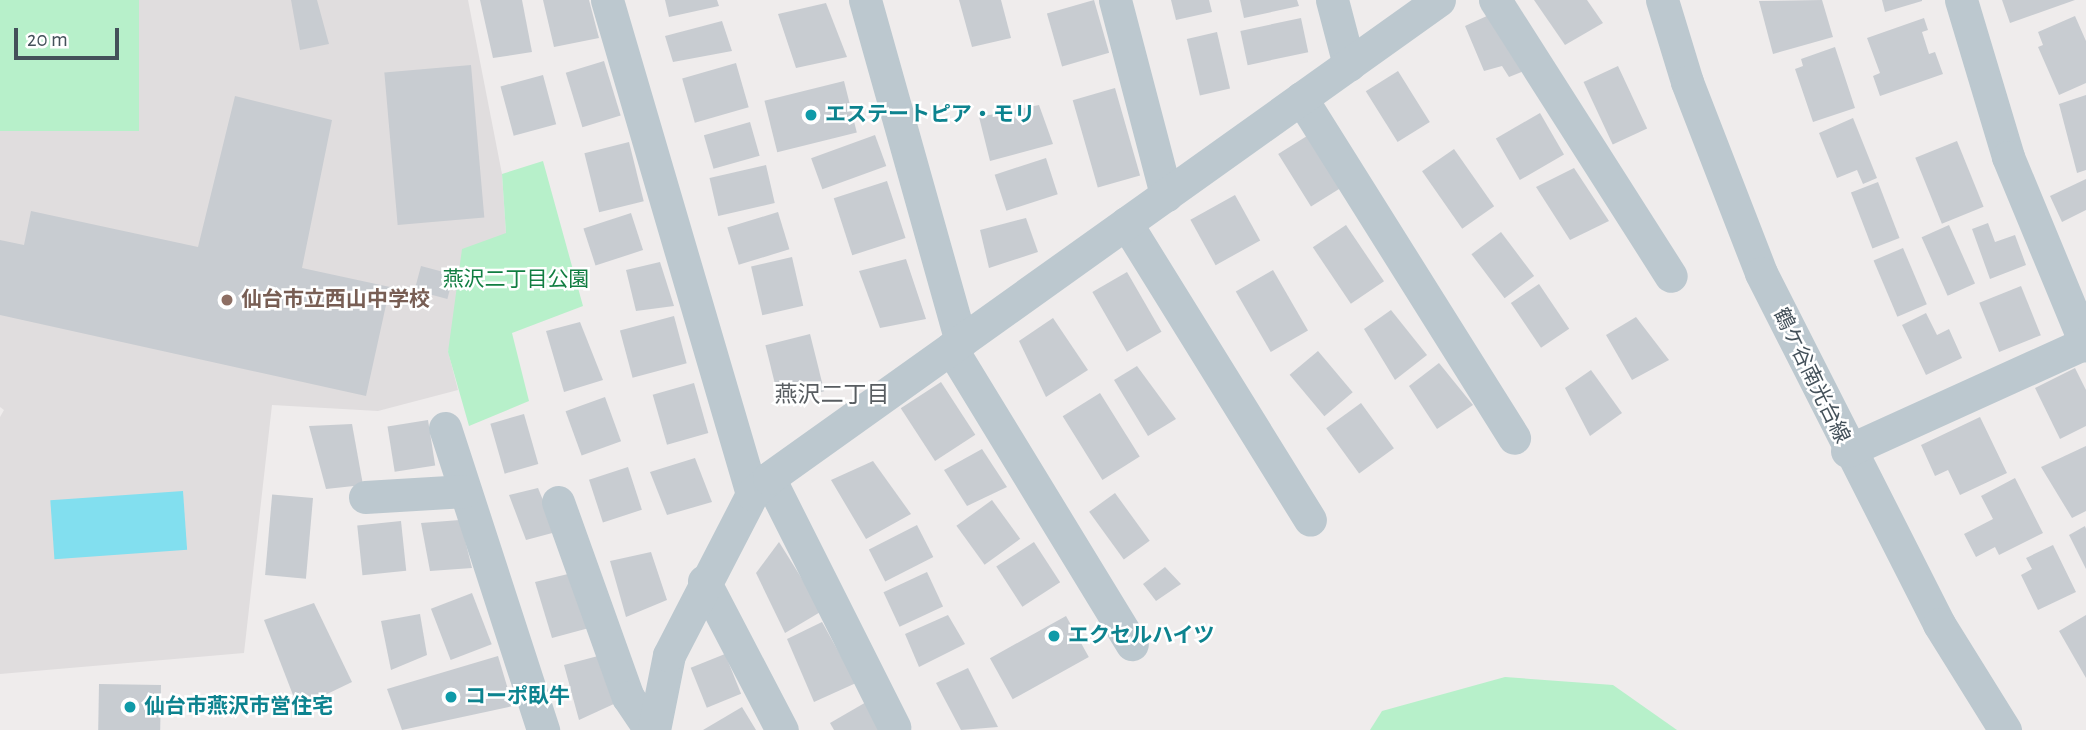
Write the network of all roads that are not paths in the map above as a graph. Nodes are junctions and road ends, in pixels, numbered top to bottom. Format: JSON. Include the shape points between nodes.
{"nodes":[{"id":1,"x":607,"y":0,"type":"edge"},
{"id":2,"x":865,"y":0,"type":"edge"},
{"id":3,"x":1115,"y":0,"type":"edge"},
{"id":4,"x":1332,"y":0,"type":"edge"},
{"id":5,"x":1438,"y":0,"type":"edge"},
{"id":6,"x":1495,"y":0,"type":"edge"},
{"id":7,"x":1662,"y":0,"type":"edge"},
{"id":8,"x":1961,"y":0,"type":"edge"},
{"id":9,"x":1349,"y":65,"type":"junction"},
{"id":10,"x":1301,"y":98,"type":"junction"},
{"id":11,"x":1166,"y":195,"type":"junction"},
{"id":12,"x":1126,"y":223,"type":"junction"},
{"id":13,"x":1671,"y":276,"type":"dead end"},
{"id":14,"x":2086,"y":344,"type":"edge"},
{"id":15,"x":956,"y":345,"type":"junction"},
{"id":16,"x":445,"y":428,"type":"dead end"},
{"id":17,"x":1514,"y":439,"type":"dead end"},
{"id":18,"x":1847,"y":451,"type":"junction"},
{"id":19,"x":761,"y":486,"type":"junction"},
{"id":20,"x":465,"y":491,"type":"junction"},
{"id":21,"x":365,"y":497,"type":"dead end"},
{"id":22,"x":558,"y":502,"type":"dead end"},
{"id":23,"x":1310,"y":520,"type":"dead end"},
{"id":24,"x":704,"y":581,"type":"junction"},
{"id":25,"x":1132,"y":644,"type":"dead end"},
{"id":26,"x":894,"y":727,"type":"dead end"},
{"id":27,"x":543,"y":730,"type":"edge"},
{"id":28,"x":652,"y":730,"type":"edge"},
{"id":29,"x":782,"y":730,"type":"edge"},
{"id":30,"x":2005,"y":730,"type":"edge"}],
"edges":[{"from":1,"to":19,"type":"street"},
{"from":2,"to":15,"type":"street"},
{"from":3,"to":11,"type":"street"},
{"from":4,"to":9,"type":"street"},
{"from":5,"to":9,"type":"street"},
{"from":6,"to":13,"type":"street"},
{"from":7,"to":18,"type":"street","name":"鶴ケ谷南光台線","via":[[1687,82],[1761,273]]},
{"from":8,"to":14,"type":"street","via":[[2008,157]]},
{"from":9,"to":10,"type":"street"},
{"from":10,"to":11,"type":"street"},
{"from":10,"to":17,"type":"street"},
{"from":11,"to":12,"type":"street"},
{"from":12,"to":15,"type":"street"},
{"from":12,"to":23,"type":"street"},
{"from":14,"to":18,"type":"street"},
{"from":15,"to":19,"type":"street"},
{"from":15,"to":25,"type":"street"},
{"from":16,"to":20,"type":"street"},
{"from":18,"to":30,"type":"street","name":"鶴ケ谷南光台線","via":[[1939,624]]},
{"from":19,"to":24,"type":"street"},
{"from":19,"to":26,"type":"street"},
{"from":20,"to":21,"type":"street"},
{"from":20,"to":27,"type":"street"},
{"from":22,"to":28,"type":"street","via":[[628,697]]},
{"from":24,"to":28,"type":"street","via":[[669,655]]},
{"from":24,"to":29,"type":"street"}]}
